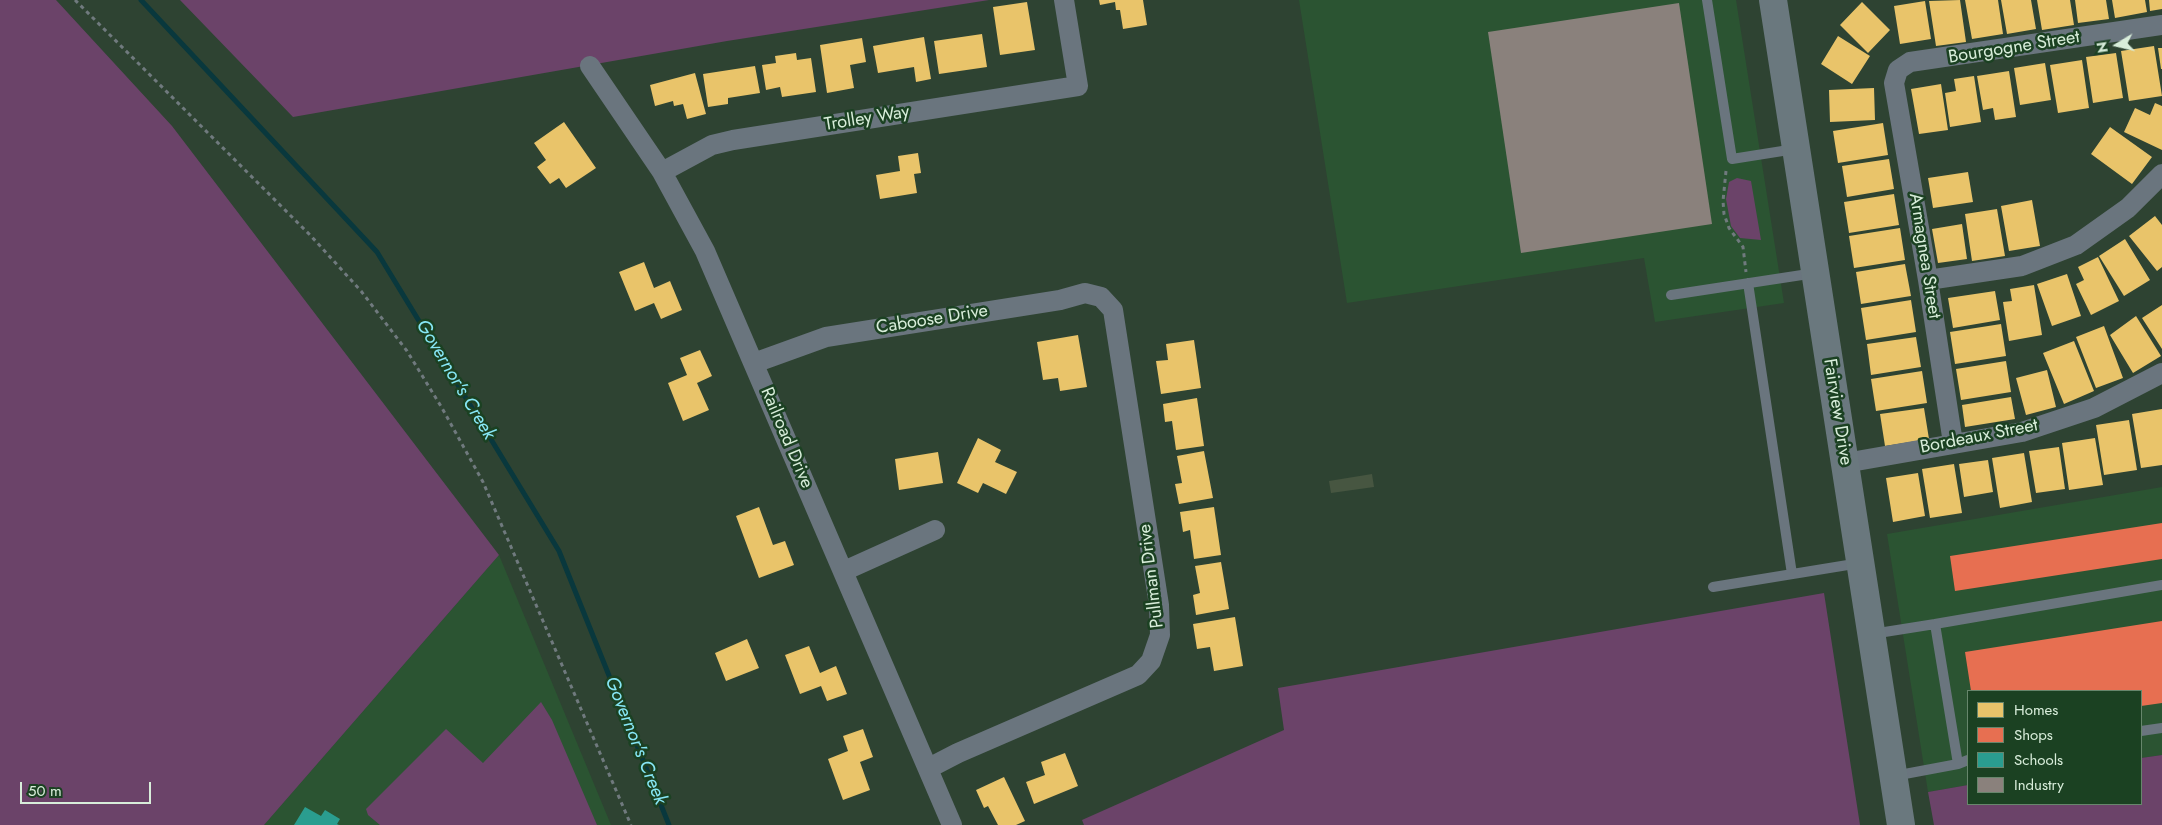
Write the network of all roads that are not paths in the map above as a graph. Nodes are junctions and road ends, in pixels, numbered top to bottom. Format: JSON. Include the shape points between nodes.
{"nodes":[{"id":1,"x":1064,"y":0,"type":"edge"},
{"id":2,"x":1707,"y":0,"type":"edge"},
{"id":3,"x":1773,"y":0,"type":"edge"},
{"id":4,"x":2162,"y":25,"type":"edge"},
{"id":5,"x":590,"y":66,"type":"dead end"},
{"id":6,"x":1898,"y":70,"type":"joint"},
{"id":7,"x":1796,"y":149,"type":"junction"},
{"id":8,"x":662,"y":172,"type":"junction"},
{"id":9,"x":2162,"y":174,"type":"edge"},
{"id":10,"x":1815,"y":273,"type":"junction"},
{"id":11,"x":1928,"y":280,"type":"junction"},
{"id":12,"x":1748,"y":283,"type":"junction"},
{"id":13,"x":1670,"y":295,"type":"dead end"},
{"id":14,"x":1110,"y":305,"type":"joint"},
{"id":15,"x":754,"y":363,"type":"junction"},
{"id":16,"x":2162,"y":373,"type":"edge"},
{"id":17,"x":1953,"y":443,"type":"junction"},
{"id":18,"x":1846,"y":463,"type":"junction"},
{"id":19,"x":935,"y":530,"type":"dead end"},
{"id":20,"x":1861,"y":563,"type":"junction"},
{"id":21,"x":844,"y":571,"type":"junction"},
{"id":22,"x":1792,"y":574,"type":"junction"},
{"id":23,"x":2162,"y":586,"type":"edge"},
{"id":24,"x":1713,"y":587,"type":"dead end"},
{"id":25,"x":1935,"y":624,"type":"junction"},
{"id":26,"x":1872,"y":634,"type":"junction"},
{"id":27,"x":2162,"y":728,"type":"edge"},
{"id":28,"x":2142,"y":731,"type":"edge"},
{"id":29,"x":1967,"y":760,"type":"edge"},
{"id":30,"x":1958,"y":764,"type":"junction"},
{"id":31,"x":929,"y":768,"type":"junction"},
{"id":32,"x":1893,"y":776,"type":"junction"},
{"id":33,"x":952,"y":825,"type":"edge"},
{"id":34,"x":1901,"y":825,"type":"edge"}],
"edges":[{"from":1,"to":8,"type":"street","name":"Trolley Way","via":[[1078,86],[733,140],[712,145]]},
{"from":2,"to":7,"type":"lane","via":[[1732,159]]},
{"from":3,"to":7,"type":"main road","name":"Fairview Drive"},
{"from":4,"to":6,"type":"street","name":"Bourgogne Street","via":[[1910,62]]},
{"from":5,"to":8,"type":"street","name":"Railroad Drive"},
{"from":6,"to":11,"type":"street","name":"Armagnea Street","via":[[1894,82]]},
{"from":7,"to":10,"type":"main road","name":"Fairview Drive"},
{"from":8,"to":15,"type":"street","name":"Railroad Drive","via":[[705,252]]},
{"from":9,"to":11,"type":"street","via":[[2128,208],[2076,244],[2022,266]]},
{"from":10,"to":12,"type":"lane"},
{"from":10,"to":18,"type":"main road","name":"Fairview Drive"},
{"from":11,"to":17,"type":"street","name":"Armagnea Street"},
{"from":12,"to":13,"type":"lane"},
{"from":12,"to":22,"type":"lane"},
{"from":14,"to":15,"type":"street","name":"Caboose Drive","via":[[1085,293],[1060,300],[826,337]]},
{"from":14,"to":31,"type":"street","name":"Pullman Drive","via":[[1159,605],[1160,635],[1152,661],[1138,675]]},
{"from":15,"to":21,"type":"street","name":"Railroad Drive"},
{"from":16,"to":17,"type":"street","name":"Bordeaux Street","via":[[2094,408],[2022,432]]},
{"from":17,"to":18,"type":"street","name":"Bordeaux Street"},
{"from":18,"to":20,"type":"main road","name":"Fairview Drive"},
{"from":19,"to":21,"type":"street"},
{"from":20,"to":22,"type":"lane"},
{"from":20,"to":26,"type":"main road","name":"Fairview Drive"},
{"from":21,"to":31,"type":"street","name":"Railroad Drive"},
{"from":22,"to":24,"type":"lane"},
{"from":23,"to":25,"type":"lane"},
{"from":25,"to":26,"type":"lane"},
{"from":25,"to":30,"type":"lane"},
{"from":26,"to":32,"type":"main road","name":"Fairview Drive"},
{"from":27,"to":28,"type":"lane"},
{"from":29,"to":30,"type":"lane"},
{"from":30,"to":32,"type":"lane"},
{"from":31,"to":33,"type":"street","name":"Railroad Drive"},
{"from":32,"to":34,"type":"main road","name":"Fairview Drive"}]}
